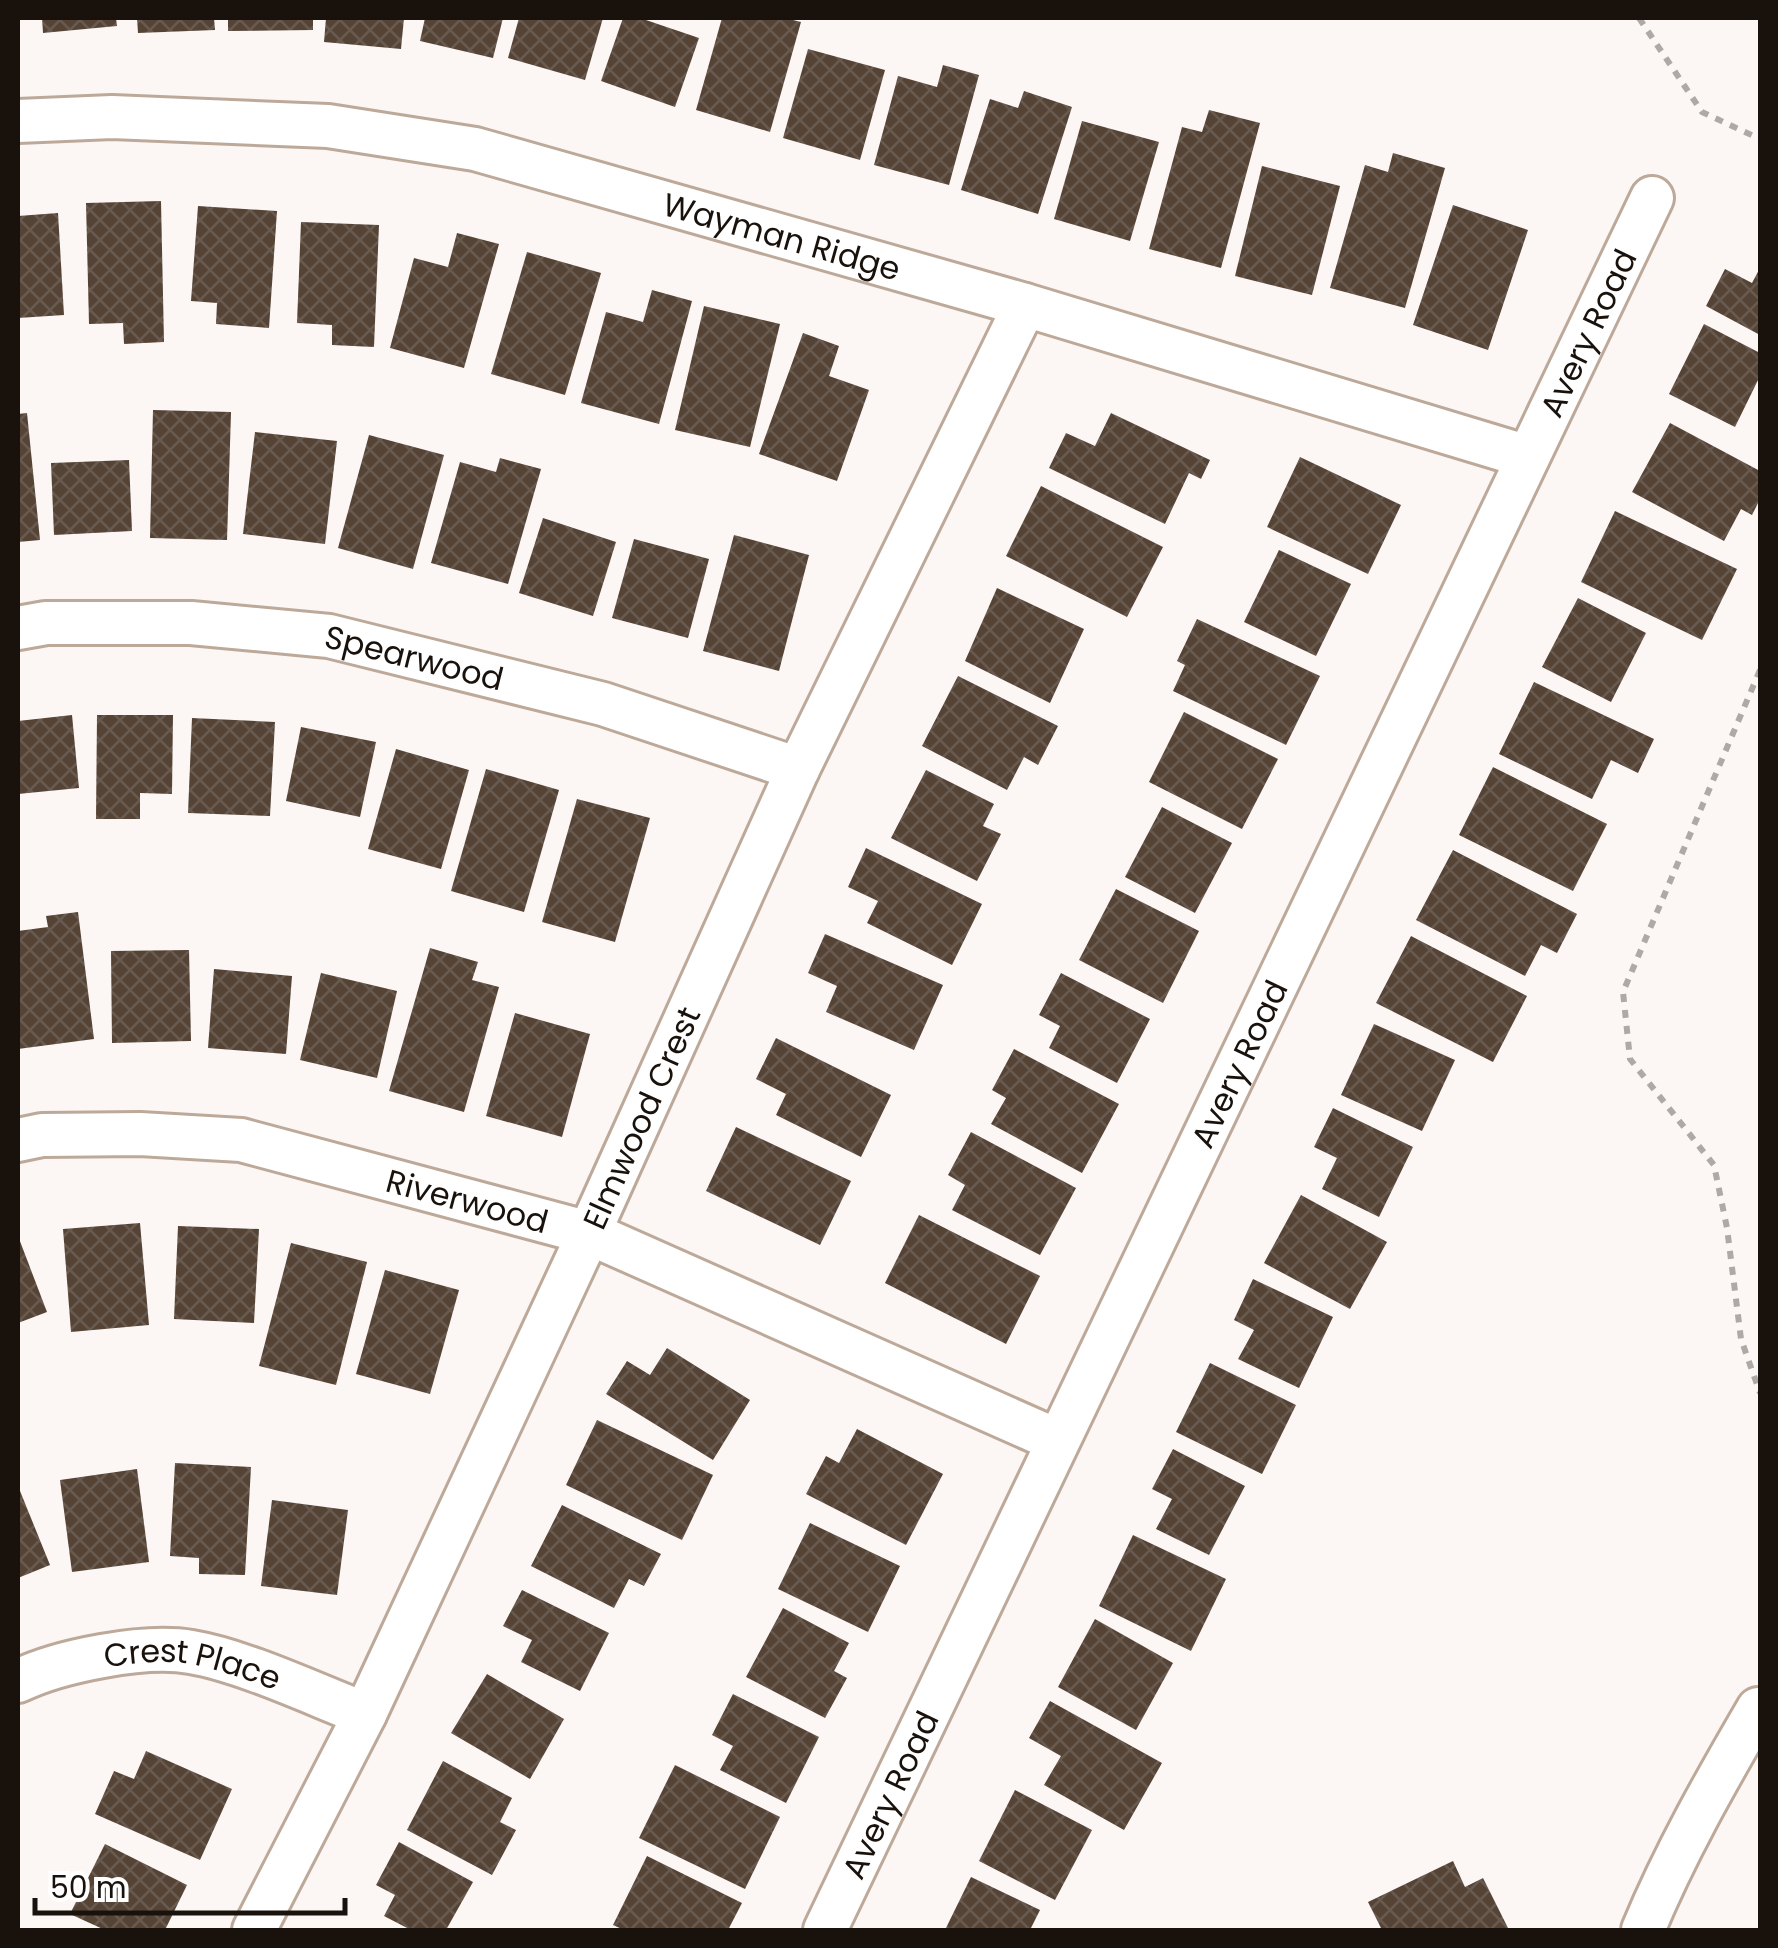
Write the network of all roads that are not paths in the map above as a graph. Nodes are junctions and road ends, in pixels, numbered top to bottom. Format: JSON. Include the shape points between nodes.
{"nodes":[{"id":1,"x":18,"y":121,"type":"edge"},
{"id":2,"x":1652,"y":198,"type":"dead end"},
{"id":3,"x":1025,"y":305,"type":"junction"},
{"id":4,"x":1528,"y":457,"type":"junction"},
{"id":5,"x":18,"y":628,"type":"edge"},
{"id":6,"x":798,"y":770,"type":"junction"},
{"id":7,"x":18,"y":1140,"type":"edge"},
{"id":8,"x":589,"y":1233,"type":"junction"},
{"id":9,"x":1058,"y":1441,"type":"junction"},
{"id":10,"x":18,"y":1681,"type":"edge"},
{"id":11,"x":1759,"y":1710,"type":"edge"},
{"id":12,"x":365,"y":1714,"type":"junction"},
{"id":13,"x":254,"y":1930,"type":"edge"},
{"id":14,"x":825,"y":1930,"type":"edge"},
{"id":15,"x":1643,"y":1930,"type":"edge"}],
"edges":[{"from":1,"to":3,"type":"street","name":"Wayman Ridge","via":[[112,117],[328,126],[475,148]]},
{"from":2,"to":4,"type":"street","name":"Avery Road"},
{"from":3,"to":4,"type":"street","name":"Wayman Ridge"},
{"from":3,"to":6,"type":"street","name":"Elmwood Crest"},
{"from":4,"to":9,"type":"street","name":"Avery Road"},
{"from":5,"to":6,"type":"street","name":"Spearwood","via":[[191,622],[330,636],[603,704]]},
{"from":6,"to":8,"type":"street","name":"Elmwood Crest"},
{"from":7,"to":8,"type":"street","name":"Riverwood","via":[[140,1134],[241,1140]]},
{"from":8,"to":9,"type":"street","name":"Riverwood"},
{"from":8,"to":12,"type":"street","name":"Elmwood Crest"},
{"from":9,"to":14,"type":"street","name":"Avery Road"},
{"from":10,"to":12,"type":"street","name":"Crest Place","via":[[47,1667],[120,1654],[189,1652]]},
{"from":11,"to":15,"type":"street","via":[[1663,1880]]},
{"from":12,"to":13,"type":"street","name":"Elmwood Crest"}]}
